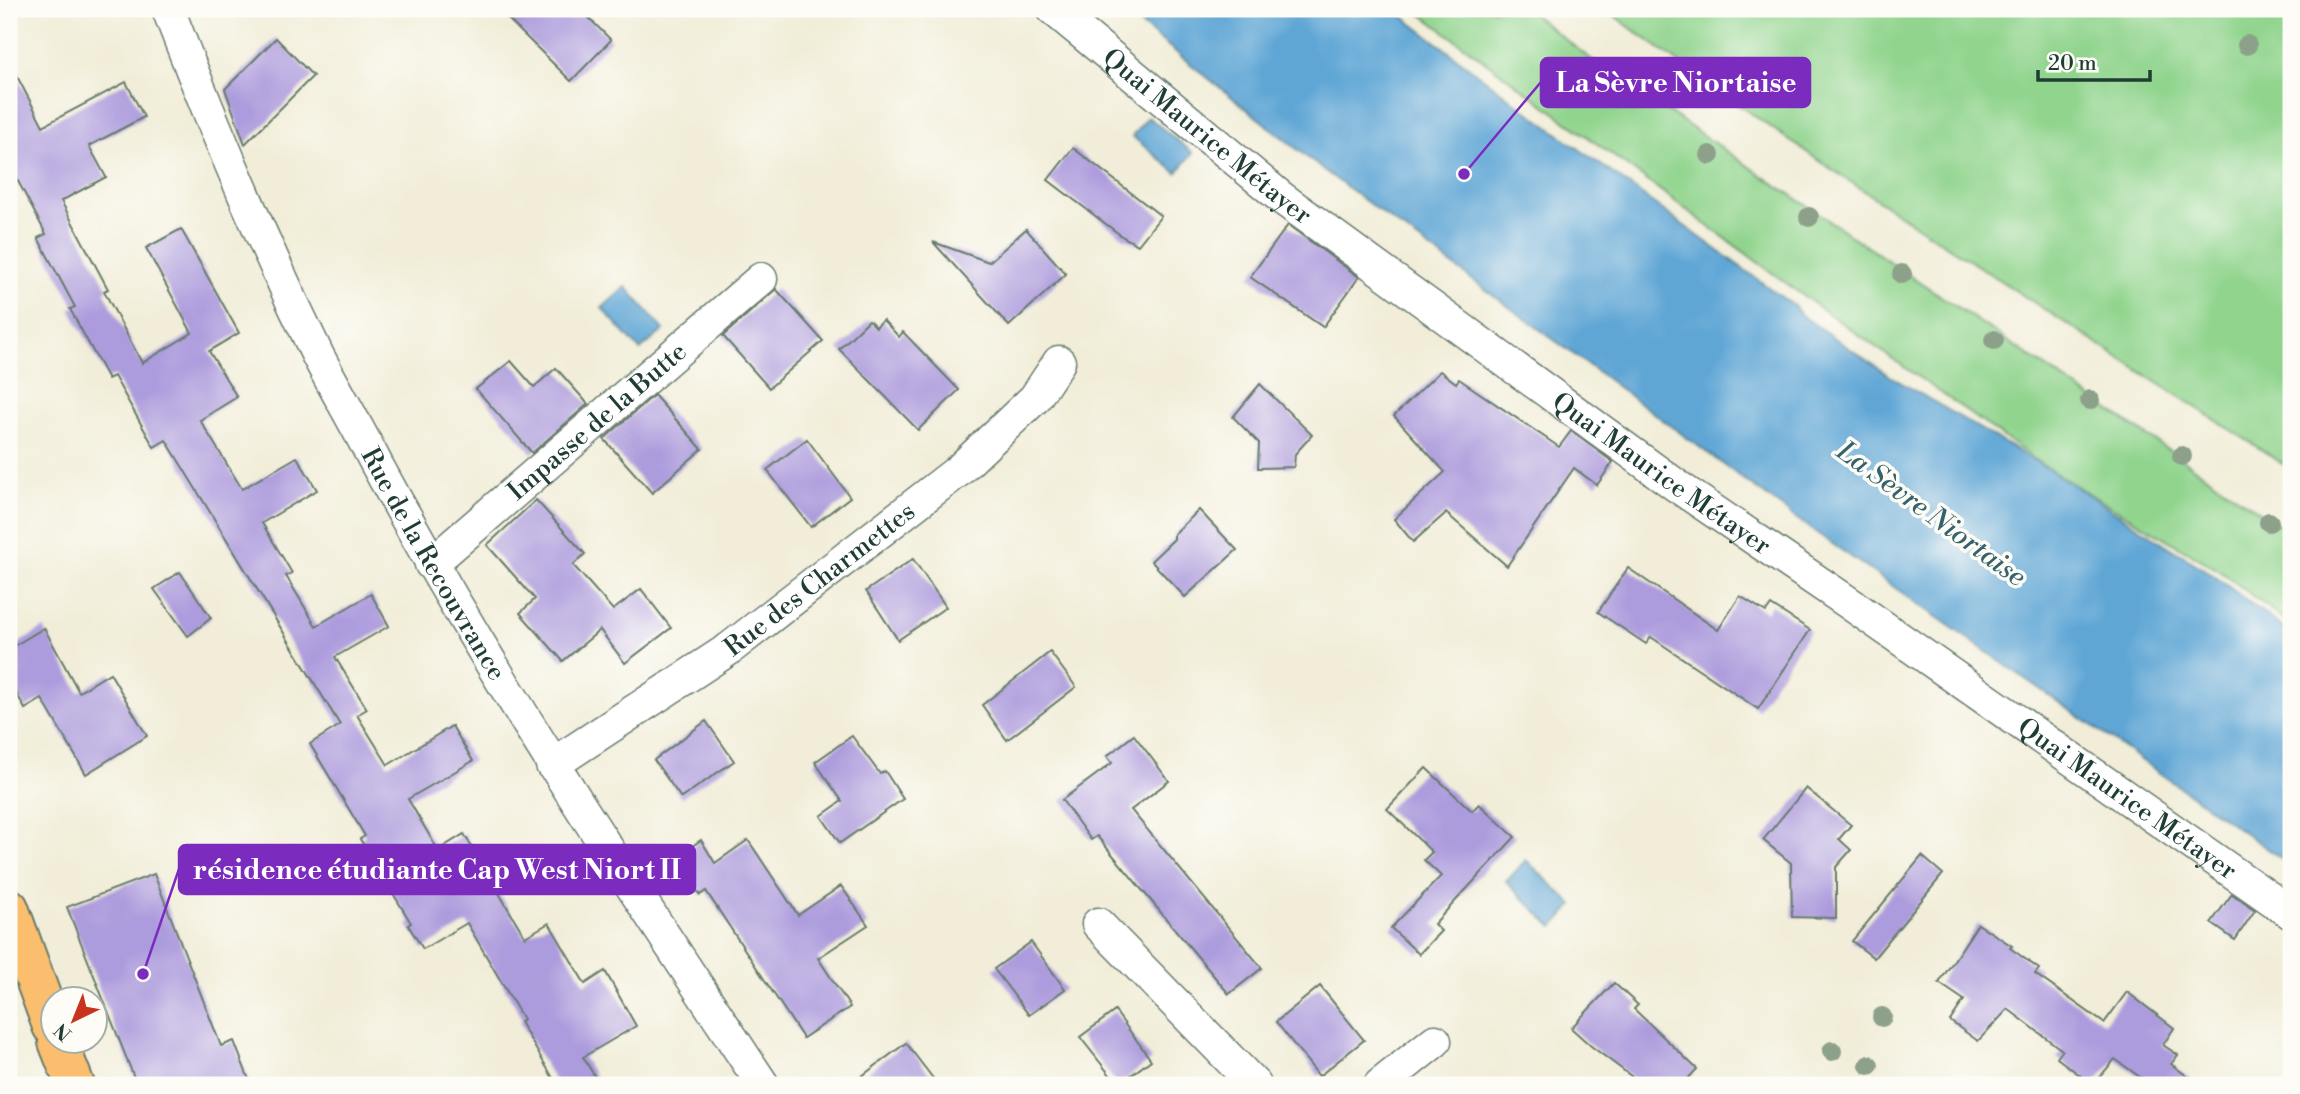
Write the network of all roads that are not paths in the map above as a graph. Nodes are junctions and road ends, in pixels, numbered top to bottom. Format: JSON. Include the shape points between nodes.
{"nodes":[{"id":1,"x":168,"y":9,"type":"edge"},
{"id":2,"x":1053,"y":9,"type":"edge"},
{"id":3,"x":761,"y":279,"type":"dead end"},
{"id":4,"x":1059,"y":362,"type":"dead end"},
{"id":5,"x":431,"y":564,"type":"junction"},
{"id":6,"x":552,"y":765,"type":"junction"},
{"id":7,"x":9,"y":908,"type":"edge"},
{"id":8,"x":2291,"y":914,"type":"edge"},
{"id":9,"x":1098,"y":924,"type":"dead end"},
{"id":10,"x":38,"y":988,"type":"edge"},
{"id":11,"x":1435,"y":1041,"type":"dead end"},
{"id":12,"x":64,"y":1056,"type":"edge"},
{"id":13,"x":75,"y":1085,"type":"edge"},
{"id":14,"x":763,"y":1085,"type":"edge"},
{"id":15,"x":1255,"y":1085,"type":"edge"},
{"id":16,"x":1380,"y":1085,"type":"edge"}],
"edges":[{"from":1,"to":5,"type":"street","name":"Rue de la Recouvrance","via":[[276,266]]},
{"from":2,"to":8,"type":"street","name":"Quai Maurice Métayer","via":[[1283,199],[1677,486]]},
{"from":3,"to":5,"type":"street","name":"Impasse de la Butte"},
{"from":4,"to":6,"type":"street","name":"Rue des Charmettes","via":[[1035,398],[958,471],[729,649]]},
{"from":5,"to":6,"type":"street","name":"Rue de la Recouvrance"},
{"from":6,"to":14,"type":"street","name":"Rue de la Recouvrance"},
{"from":7,"to":10,"type":"main road"},
{"from":9,"to":15,"type":"street"},
{"from":11,"to":16,"type":"street"},
{"from":12,"to":13,"type":"main road"}]}
